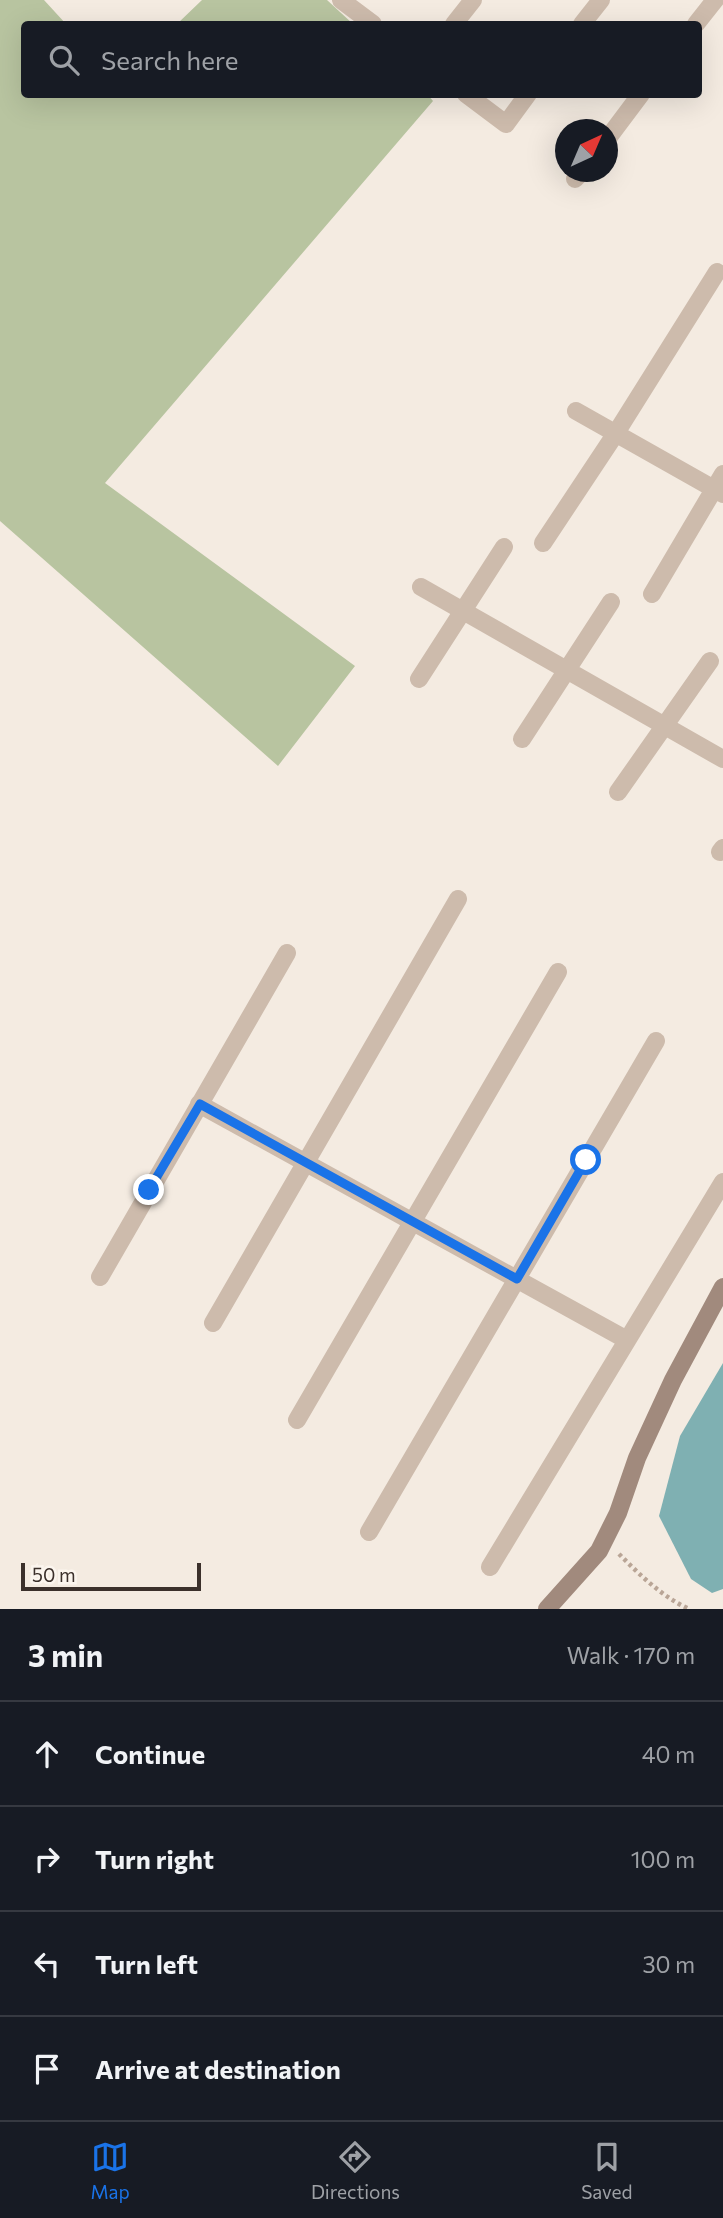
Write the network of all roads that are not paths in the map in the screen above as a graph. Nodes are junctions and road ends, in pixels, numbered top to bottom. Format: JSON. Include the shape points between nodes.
{"nodes":[{"id":1,"x":473,"y":0,"type":"edge"},
{"id":2,"x":601,"y":0,"type":"edge"},
{"id":3,"x":715,"y":0,"type":"edge"},
{"id":4,"x":348,"y":2,"type":"edge"},
{"id":5,"x":370,"y":21,"type":"edge"},
{"id":6,"x":456,"y":21,"type":"edge"},
{"id":7,"x":584,"y":21,"type":"edge"},
{"id":8,"x":698,"y":21,"type":"edge"},
{"id":9,"x":471,"y":98,"type":"edge"},
{"id":10,"x":525,"y":98,"type":"edge"},
{"id":11,"x":638,"y":98,"type":"edge"},
{"id":12,"x":618,"y":124,"type":"edge"},
{"id":13,"x":717,"y":272,"type":"dead end"},
{"id":14,"x":576,"y":411,"type":"dead end"},
{"id":15,"x":616,"y":433,"type":"junction"},
{"id":16,"x":720,"y":485,"type":"edge"},
{"id":17,"x":543,"y":543,"type":"dead end"},
{"id":18,"x":504,"y":547,"type":"dead end"},
{"id":19,"x":421,"y":587,"type":"dead end"},
{"id":20,"x":652,"y":594,"type":"dead end"},
{"id":21,"x":611,"y":602,"type":"dead end"},
{"id":22,"x":463,"y":611,"type":"junction"},
{"id":23,"x":710,"y":661,"type":"dead end"},
{"id":24,"x":567,"y":670,"type":"junction"},
{"id":25,"x":419,"y":679,"type":"dead end"},
{"id":26,"x":664,"y":726,"type":"junction"},
{"id":27,"x":522,"y":738,"type":"dead end"},
{"id":28,"x":723,"y":760,"type":"edge"},
{"id":29,"x":618,"y":793,"type":"dead end"},
{"id":30,"x":458,"y":899,"type":"dead end"},
{"id":31,"x":287,"y":953,"type":"dead end"},
{"id":32,"x":558,"y":972,"type":"dead end"},
{"id":33,"x":656,"y":1041,"type":"dead end"},
{"id":34,"x":200,"y":1104,"type":"junction"},
{"id":35,"x":306,"y":1163,"type":"junction"},
{"id":36,"x":723,"y":1182,"type":"edge"},
{"id":37,"x":412,"y":1222,"type":"junction"},
{"id":38,"x":100,"y":1277,"type":"dead end"},
{"id":39,"x":517,"y":1279,"type":"junction"},
{"id":40,"x":723,"y":1287,"type":"edge"},
{"id":41,"x":213,"y":1323,"type":"dead end"},
{"id":42,"x":627,"y":1340,"type":"junction"},
{"id":43,"x":297,"y":1420,"type":"dead end"},
{"id":44,"x":369,"y":1532,"type":"dead end"},
{"id":45,"x":490,"y":1567,"type":"dead end"},
{"id":46,"x":547,"y":1609,"type":"edge"}],
"edges":[{"from":1,"to":6,"type":"street"},
{"from":2,"to":7,"type":"street"},
{"from":3,"to":8,"type":"street"},
{"from":4,"to":5,"type":"street"},
{"from":9,"to":10,"type":"street","via":[[506,124]]},
{"from":11,"to":12,"type":"street"},
{"from":13,"to":15,"type":"street"},
{"from":14,"to":15,"type":"street"},
{"from":15,"to":16,"type":"street"},
{"from":15,"to":17,"type":"street"},
{"from":16,"to":20,"type":"street"},
{"from":18,"to":22,"type":"street"},
{"from":19,"to":22,"type":"street"},
{"from":21,"to":24,"type":"street"},
{"from":22,"to":24,"type":"street"},
{"from":22,"to":25,"type":"street"},
{"from":23,"to":26,"type":"street"},
{"from":24,"to":26,"type":"street"},
{"from":24,"to":27,"type":"street"},
{"from":26,"to":28,"type":"street"},
{"from":26,"to":29,"type":"street"},
{"from":30,"to":35,"type":"street"},
{"from":31,"to":34,"type":"street"},
{"from":32,"to":37,"type":"street"},
{"from":33,"to":39,"type":"street"},
{"from":34,"to":35,"type":"street"},
{"from":34,"to":38,"type":"street"},
{"from":35,"to":37,"type":"street"},
{"from":35,"to":41,"type":"street"},
{"from":36,"to":42,"type":"street"},
{"from":37,"to":39,"type":"street"},
{"from":37,"to":43,"type":"street"},
{"from":39,"to":42,"type":"street"},
{"from":39,"to":44,"type":"street"},
{"from":40,"to":46,"type":"street","via":[[673,1380],[599,1551]]},
{"from":42,"to":45,"type":"street"}]}
